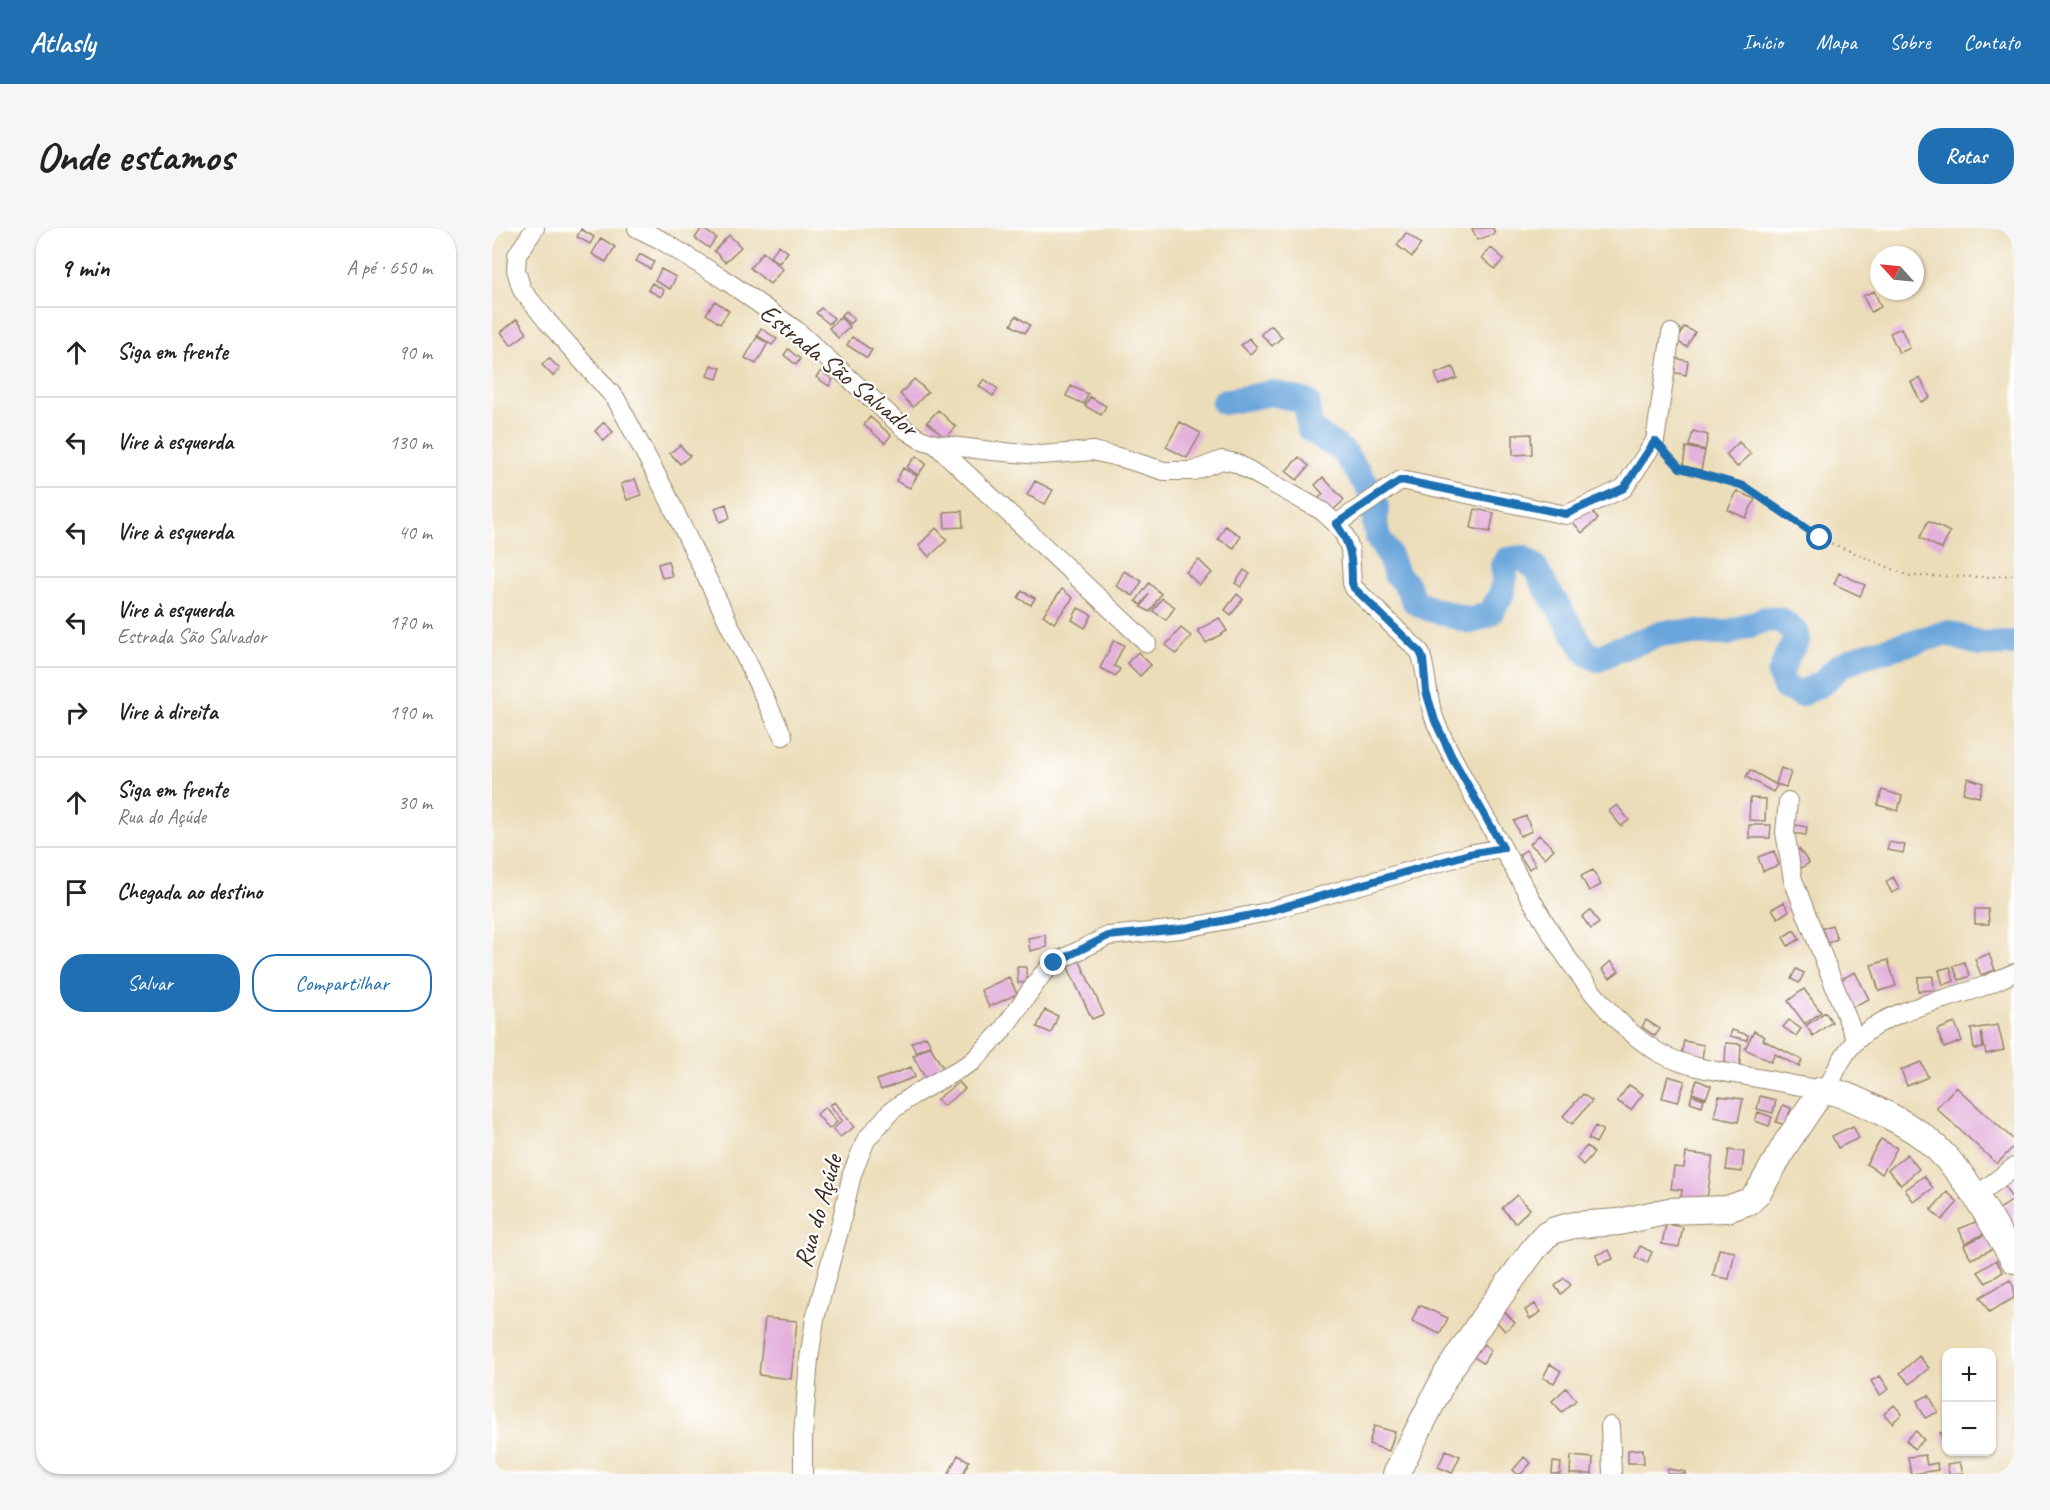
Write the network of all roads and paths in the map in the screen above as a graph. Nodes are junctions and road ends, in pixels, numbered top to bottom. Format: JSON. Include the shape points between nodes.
{"nodes":[{"id":1,"x":535,"y":228,"type":"edge"},
{"id":2,"x":637,"y":228,"type":"edge"},
{"id":3,"x":1671,"y":333,"type":"dead end"},
{"id":4,"x":1655,"y":441,"type":"junction"},
{"id":5,"x":935,"y":444,"type":"junction"},
{"id":6,"x":1336,"y":524,"type":"junction"},
{"id":7,"x":2014,"y":575,"type":"edge"},
{"id":8,"x":1147,"y":644,"type":"dead end"},
{"id":9,"x":783,"y":736,"type":"dead end"},
{"id":10,"x":1788,"y":801,"type":"dead end"},
{"id":11,"x":1503,"y":848,"type":"junction"},
{"id":12,"x":2014,"y":973,"type":"edge"},
{"id":13,"x":1856,"y":1041,"type":"junction"},
{"id":14,"x":1825,"y":1090,"type":"junction"},
{"id":15,"x":2014,"y":1167,"type":"edge"},
{"id":16,"x":1976,"y":1196,"type":"junction"},
{"id":17,"x":2014,"y":1260,"type":"edge"},
{"id":18,"x":1610,"y":1426,"type":"dead end"},
{"id":19,"x":803,"y":1474,"type":"edge"},
{"id":20,"x":1396,"y":1474,"type":"edge"},
{"id":21,"x":1612,"y":1474,"type":"edge"}],
"edges":[{"from":1,"to":9,"type":"street","via":[[517,255],[516,270],[522,290],[616,399],[665,491]]},
{"from":2,"to":5,"type":"street","name":"Estrada São Salvador","via":[[728,282],[796,330],[906,430]]},
{"from":3,"to":4,"type":"street"},
{"from":4,"to":6,"type":"street","via":[[1624,488],[1566,514],[1401,480]]},
{"from":4,"to":7,"type":"path","via":[[1680,468],[1744,486],[1820,538],[1909,576]]},
{"from":5,"to":6,"type":"street","name":"Estrada São Salvador","via":[[1041,455],[1093,452],[1164,471],[1183,472],[1222,460],[1236,463],[1322,511]]},
{"from":5,"to":8,"type":"street"},
{"from":6,"to":11,"type":"street","name":"Estrada São Salvador","via":[[1350,549],[1354,588],[1420,652],[1435,721]]},
{"from":10,"to":13,"type":"street","via":[[1785,832],[1793,880]]},
{"from":11,"to":14,"type":"street","name":"Estrada São Salvador","via":[[1585,983],[1626,1028],[1658,1052],[1681,1062]]},
{"from":11,"to":19,"type":"street","name":"Rua do Açúde","via":[[1469,854],[1262,913],[1181,929],[1108,936],[1054,963],[1001,1032],[972,1062],[891,1111],[866,1140],[852,1174],[815,1318],[803,1426]]},
{"from":12,"to":13,"type":"street","via":[[1893,1017]]},
{"from":13,"to":14,"type":"street"},
{"from":14,"to":16,"type":"street","name":"Estrada São Salvador","via":[[1849,1096],[1925,1138]]},
{"from":14,"to":20,"type":"street","via":[[1750,1201],[1726,1209],[1669,1211],[1619,1222],[1574,1225],[1546,1235],[1446,1375]]},
{"from":15,"to":16,"type":"street"},
{"from":16,"to":17,"type":"street","name":"Estrada São Salvador"},
{"from":18,"to":21,"type":"street"}]}
